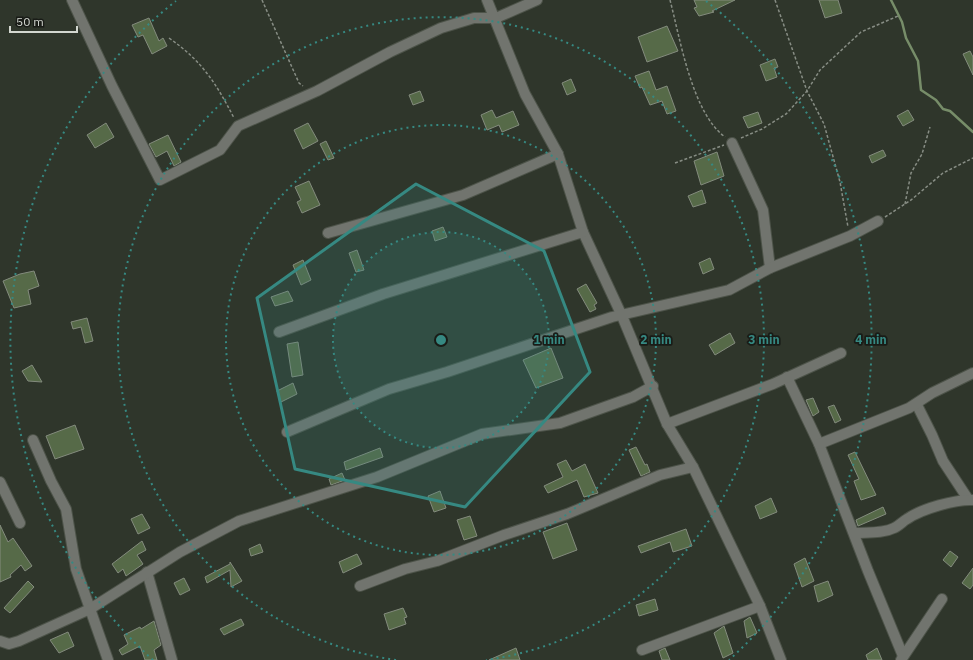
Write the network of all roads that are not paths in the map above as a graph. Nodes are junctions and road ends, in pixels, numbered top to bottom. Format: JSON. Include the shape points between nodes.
{"nodes":[{"id":1,"x":72,"y":0,"type":"edge"},
{"id":2,"x":487,"y":0,"type":"edge"},
{"id":3,"x":537,"y":0,"type":"edge"},
{"id":4,"x":496,"y":18,"type":"junction"},
{"id":5,"x":732,"y":142,"type":"road end"},
{"id":6,"x":558,"y":154,"type":"junction"},
{"id":7,"x":878,"y":221,"type":"road end"},
{"id":8,"x":583,"y":232,"type":"junction"},
{"id":9,"x":328,"y":233,"type":"dead end"},
{"id":10,"x":770,"y":268,"type":"junction"},
{"id":11,"x":622,"y":316,"type":"junction"},
{"id":12,"x":279,"y":332,"type":"dead end"},
{"id":13,"x":841,"y":353,"type":"dead end"},
{"id":14,"x":973,"y":373,"type":"edge"},
{"id":15,"x":787,"y":377,"type":"junction"},
{"id":16,"x":653,"y":386,"type":"junction"},
{"id":17,"x":917,"y":405,"type":"junction"},
{"id":18,"x":667,"y":424,"type":"junction"},
{"id":19,"x":287,"y":432,"type":"dead end"},
{"id":20,"x":33,"y":440,"type":"dead end"},
{"id":21,"x":819,"y":444,"type":"junction"},
{"id":22,"x":693,"y":467,"type":"junction"},
{"id":23,"x":0,"y":482,"type":"edge"},
{"id":24,"x":971,"y":500,"type":"edge"},
{"id":25,"x":20,"y":522,"type":"dead end"},
{"id":26,"x":854,"y":532,"type":"junction"},
{"id":27,"x":147,"y":572,"type":"junction"},
{"id":28,"x":360,"y":586,"type":"dead end"},
{"id":29,"x":942,"y":599,"type":"dead end"},
{"id":30,"x":760,"y":606,"type":"junction"},
{"id":31,"x":90,"y":609,"type":"junction"},
{"id":32,"x":0,"y":641,"type":"edge"},
{"id":33,"x":642,"y":650,"type":"dead end"},
{"id":34,"x":902,"y":658,"type":"edge"},
{"id":35,"x":108,"y":660,"type":"edge"},
{"id":36,"x":172,"y":660,"type":"edge"},
{"id":37,"x":781,"y":660,"type":"edge"}],
"edges":[{"from":1,"to":4,"type":"street","via":[[160,180],[220,150],[238,126],[317,91],[390,52],[441,28],[474,18]]},
{"from":2,"to":4,"type":"street"},
{"from":3,"to":4,"type":"street"},
{"from":4,"to":6,"type":"street","via":[[526,94]]},
{"from":5,"to":10,"type":"street","via":[[763,210]]},
{"from":6,"to":8,"type":"street"},
{"from":6,"to":9,"type":"street","via":[[463,195]]},
{"from":7,"to":10,"type":"street","via":[[850,236]]},
{"from":8,"to":11,"type":"street"},
{"from":8,"to":12,"type":"street","via":[[383,294]]},
{"from":10,"to":11,"type":"street","via":[[729,290]]},
{"from":11,"to":16,"type":"street"},
{"from":11,"to":19,"type":"street","via":[[612,317],[390,389]]},
{"from":13,"to":15,"type":"street"},
{"from":14,"to":17,"type":"street","via":[[932,393]]},
{"from":15,"to":18,"type":"street"},
{"from":15,"to":21,"type":"street"},
{"from":16,"to":18,"type":"street"},
{"from":16,"to":27,"type":"street","via":[[633,397],[560,423],[482,434],[377,477],[239,521]]},
{"from":17,"to":21,"type":"street"},
{"from":17,"to":24,"type":"street","via":[[943,461]]},
{"from":18,"to":22,"type":"street"},
{"from":20,"to":31,"type":"street","via":[[66,509],[76,569]]},
{"from":21,"to":26,"type":"street"},
{"from":22,"to":28,"type":"street","via":[[660,475],[567,514]]},
{"from":22,"to":30,"type":"street"},
{"from":23,"to":25,"type":"street"},
{"from":24,"to":26,"type":"street","via":[[956,501],[924,511],[908,518],[895,528],[881,532]]},
{"from":26,"to":34,"type":"street"},
{"from":27,"to":31,"type":"street"},
{"from":27,"to":36,"type":"street"},
{"from":29,"to":34,"type":"street"},
{"from":30,"to":33,"type":"street"},
{"from":30,"to":37,"type":"street"},
{"from":31,"to":32,"type":"street","via":[[19,641],[9,644]]},
{"from":31,"to":35,"type":"street"}]}
